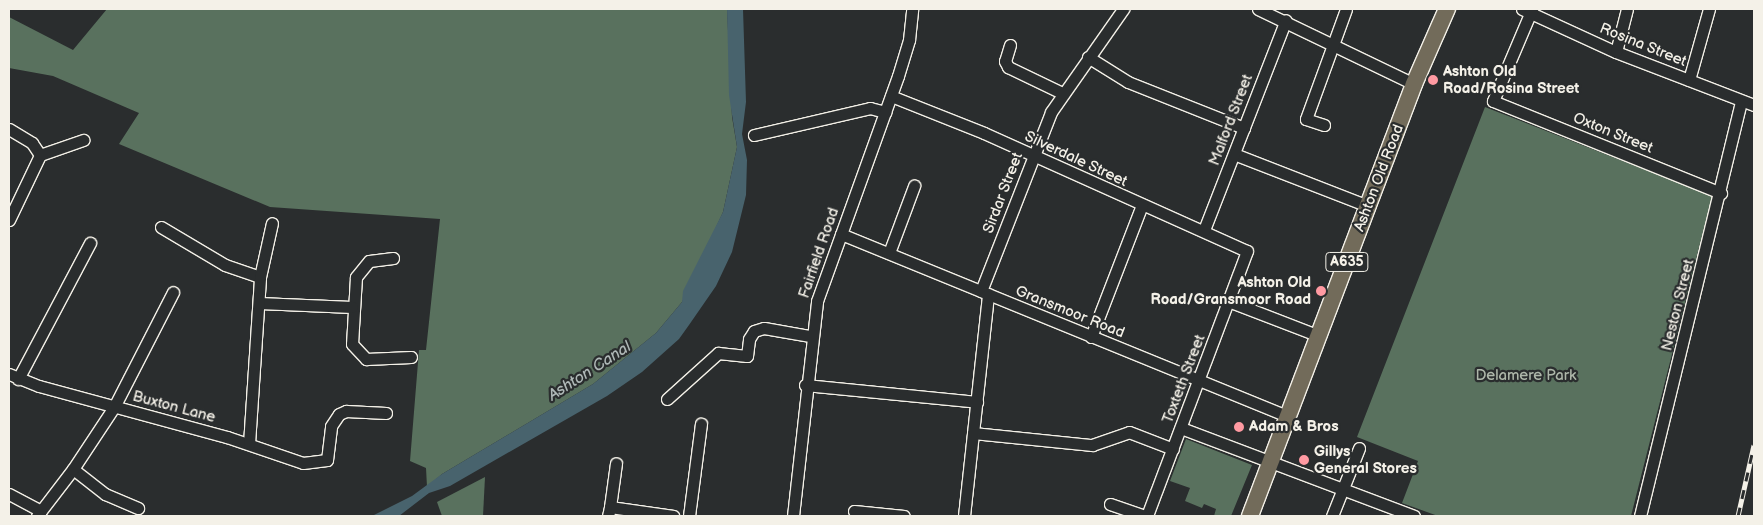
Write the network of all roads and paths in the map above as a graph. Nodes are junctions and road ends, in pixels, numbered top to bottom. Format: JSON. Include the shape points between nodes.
{"nodes":[{"id":1,"x":912,"y":9,"type":"edge"},
{"id":2,"x":1123,"y":9,"type":"edge"},
{"id":3,"x":1258,"y":9,"type":"edge"},
{"id":4,"x":1346,"y":9,"type":"edge"},
{"id":5,"x":1447,"y":9,"type":"edge"},
{"id":6,"x":1627,"y":9,"type":"edge"},
{"id":7,"x":1709,"y":9,"type":"edge"},
{"id":8,"x":1528,"y":10,"type":"edge"},
{"id":9,"x":1286,"y":20,"type":"junction"},
{"id":10,"x":1333,"y":42,"type":"junction"},
{"id":11,"x":1010,"y":45,"type":"dead end"},
{"id":12,"x":1616,"y":52,"type":"junction"},
{"id":13,"x":1088,"y":57,"type":"junction"},
{"id":14,"x":1689,"y":80,"type":"junction"},
{"id":15,"x":1414,"y":84,"type":"junction"},
{"id":16,"x":1062,"y":93,"type":"junction"},
{"id":17,"x":891,"y":96,"type":"junction"},
{"id":18,"x":1741,"y":101,"type":"junction"},
{"id":19,"x":1754,"y":106,"type":"edge"},
{"id":20,"x":885,"y":112,"type":"junction"},
{"id":21,"x":1324,"y":126,"type":"dead end"},
{"id":22,"x":1244,"y":128,"type":"junction"},
{"id":23,"x":9,"y":129,"type":"edge"},
{"id":24,"x":754,"y":135,"type":"dead end"},
{"id":25,"x":82,"y":140,"type":"dead end"},
{"id":26,"x":1234,"y":154,"type":"junction"},
{"id":27,"x":40,"y":155,"type":"junction"},
{"id":28,"x":1033,"y":156,"type":"junction"},
{"id":29,"x":914,"y":186,"type":"dead end"},
{"id":30,"x":1721,"y":193,"type":"junction"},
{"id":31,"x":1142,"y":205,"type":"junction"},
{"id":32,"x":1368,"y":206,"type":"junction"},
{"id":33,"x":9,"y":220,"type":"edge"},
{"id":34,"x":272,"y":223,"type":"dead end"},
{"id":35,"x":161,"y":227,"type":"dead end"},
{"id":36,"x":1204,"y":230,"type":"junction"},
{"id":37,"x":840,"y":234,"type":"junction"},
{"id":38,"x":90,"y":243,"type":"dead end"},
{"id":39,"x":1247,"y":251,"type":"joint"},
{"id":40,"x":889,"y":252,"type":"junction"},
{"id":41,"x":393,"y":258,"type":"dead end"},
{"id":42,"x":260,"y":277,"type":"junction"},
{"id":43,"x":173,"y":292,"type":"dead end"},
{"id":44,"x":984,"y":293,"type":"junction"},
{"id":45,"x":1231,"y":302,"type":"junction"},
{"id":46,"x":259,"y":304,"type":"junction"},
{"id":47,"x":352,"y":307,"type":"junction"},
{"id":48,"x":810,"y":336,"type":"junction"},
{"id":49,"x":1319,"y":336,"type":"junction"},
{"id":50,"x":1091,"y":337,"type":"junction"},
{"id":51,"x":411,"y":357,"type":"dead end"},
{"id":52,"x":14,"y":376,"type":"edge"},
{"id":53,"x":1199,"y":381,"type":"junction"},
{"id":54,"x":805,"y":385,"type":"junction"},
{"id":55,"x":667,"y":399,"type":"dead end"},
{"id":56,"x":976,"y":402,"type":"junction"},
{"id":57,"x":114,"y":407,"type":"junction"},
{"id":58,"x":386,"y":413,"type":"dead end"},
{"id":59,"x":1288,"y":416,"type":"junction"},
{"id":60,"x":701,"y":424,"type":"dead end"},
{"id":61,"x":1182,"y":428,"type":"junction"},
{"id":62,"x":973,"y":432,"type":"junction"},
{"id":63,"x":249,"y":444,"type":"junction"},
{"id":64,"x":1359,"y":448,"type":"dead end"},
{"id":65,"x":1173,"y":449,"type":"junction"},
{"id":66,"x":1271,"y":462,"type":"junction"},
{"id":67,"x":616,"y":463,"type":"dead end"},
{"id":68,"x":73,"y":469,"type":"junction"},
{"id":69,"x":1343,"y":489,"type":"junction"},
{"id":70,"x":9,"y":494,"type":"edge"},
{"id":71,"x":1110,"y":504,"type":"dead end"},
{"id":72,"x":138,"y":508,"type":"dead end"},
{"id":73,"x":609,"y":511,"type":"edge"},
{"id":74,"x":854,"y":511,"type":"dead end"},
{"id":75,"x":39,"y":514,"type":"edge"},
{"id":76,"x":673,"y":516,"type":"edge"},
{"id":77,"x":689,"y":516,"type":"edge"},
{"id":78,"x":793,"y":516,"type":"edge"},
{"id":79,"x":904,"y":516,"type":"edge"},
{"id":80,"x":964,"y":516,"type":"edge"},
{"id":81,"x":1145,"y":516,"type":"edge"},
{"id":82,"x":1250,"y":516,"type":"edge"},
{"id":83,"x":1332,"y":516,"type":"edge"},
{"id":84,"x":1414,"y":516,"type":"edge"},
{"id":85,"x":1640,"y":516,"type":"edge"}],
"edges":[{"from":1,"to":17,"type":"street","name":"Fairfield Road","via":[[909,40]]},
{"from":2,"to":13,"type":"street","name":"Sirdar Street"},
{"from":3,"to":9,"type":"street"},
{"from":4,"to":10,"type":"street"},
{"from":5,"to":15,"type":"highway","name":"Ashton Old Road","number":"A635"},
{"from":6,"to":12,"type":"street"},
{"from":7,"to":14,"type":"street"},
{"from":8,"to":12,"type":"street","name":"Rosina Street"},
{"from":8,"to":30,"type":"street","name":"Oxton Street","via":[[1493,101]]},
{"from":9,"to":10,"type":"street"},
{"from":9,"to":22,"type":"street","name":"Malford Street"},
{"from":10,"to":15,"type":"street"},
{"from":10,"to":21,"type":"street","via":[[1306,119]]},
{"from":11,"to":16,"type":"street","via":[[1005,61],[1008,67]]},
{"from":12,"to":14,"type":"street","name":"Rosina Street"},
{"from":13,"to":16,"type":"street","name":"Sirdar Street"},
{"from":13,"to":22,"type":"street","via":[[1128,82]]},
{"from":14,"to":18,"type":"street","name":"Rosina Street"},
{"from":15,"to":32,"type":"highway","name":"Ashton Old Road","number":"A635"},
{"from":16,"to":28,"type":"street","name":"Sirdar Street"},
{"from":17,"to":20,"type":"street","name":"Fairfield Road"},
{"from":17,"to":28,"type":"street","name":"Silverdale Street"},
{"from":18,"to":19,"type":"street","name":"Rosina Street"},
{"from":18,"to":30,"type":"street","name":"Neston Street"},
{"from":20,"to":24,"type":"street","via":[[870,108]]},
{"from":20,"to":37,"type":"street","name":"Fairfield Road"},
{"from":22,"to":26,"type":"street","name":"Malford Street"},
{"from":23,"to":27,"type":"street","via":[[32,143]]},
{"from":25,"to":27,"type":"street"},
{"from":26,"to":32,"type":"street"},
{"from":26,"to":36,"type":"street","name":"Malford Street"},
{"from":27,"to":33,"type":"street"},
{"from":28,"to":31,"type":"street","name":"Silverdale Street"},
{"from":28,"to":44,"type":"street","name":"Sirdar Street"},
{"from":29,"to":40,"type":"street"},
{"from":30,"to":85,"type":"street","name":"Neston Street"},
{"from":31,"to":36,"type":"street","name":"Silverdale Street"},
{"from":31,"to":50,"type":"street"},
{"from":32,"to":49,"type":"highway","name":"Ashton Old Road","number":"A635"},
{"from":34,"to":42,"type":"street"},
{"from":35,"to":42,"type":"street","via":[[225,265]]},
{"from":36,"to":39,"type":"street","name":"Silverdale Street"},
{"from":37,"to":40,"type":"street","name":"Gransmoor Road"},
{"from":37,"to":48,"type":"street","name":"Fairfield Road","via":[[821,287]]},
{"from":38,"to":52,"type":"street"},
{"from":39,"to":45,"type":"street","name":"Toxteth Street"},
{"from":40,"to":44,"type":"street","name":"Gransmoor Road"},
{"from":41,"to":47,"type":"street","via":[[378,258],[360,268]]},
{"from":42,"to":46,"type":"street"},
{"from":43,"to":57,"type":"street"},
{"from":44,"to":50,"type":"street","name":"Gransmoor Road"},
{"from":44,"to":56,"type":"street","name":"Sirdar Street"},
{"from":45,"to":49,"type":"street"},
{"from":45,"to":53,"type":"street","name":"Toxteth Street"},
{"from":46,"to":47,"type":"street"},
{"from":46,"to":63,"type":"street"},
{"from":47,"to":51,"type":"street","via":[[352,344],[362,357]]},
{"from":48,"to":54,"type":"street","name":"Fairfield Road"},
{"from":48,"to":55,"type":"street","via":[[764,328],[754,330],[748,339],[746,356],[718,353]]},
{"from":49,"to":59,"type":"highway","name":"Ashton Old Road","number":"A635"},
{"from":50,"to":53,"type":"street","name":"Gransmoor Road"},
{"from":52,"to":57,"type":"street","name":"Buxton Lane"},
{"from":53,"to":59,"type":"street","name":"Gransmoor Road"},
{"from":53,"to":61,"type":"street","name":"Toxteth Street"},
{"from":54,"to":56,"type":"street"},
{"from":54,"to":78,"type":"street","name":"Fairfield Road"},
{"from":56,"to":62,"type":"street","name":"Sirdar Street"},
{"from":57,"to":63,"type":"street","name":"Buxton Lane"},
{"from":57,"to":68,"type":"street"},
{"from":58,"to":63,"type":"street","name":"Buxton Lane","via":[[346,411],[339,414],[331,426],[329,456],[324,462],[303,463]]},
{"from":59,"to":66,"type":"highway","name":"Ashton Old Road","number":"A635"},
{"from":60,"to":77,"type":"street"},
{"from":61,"to":65,"type":"street","name":"Toxteth Street"},
{"from":61,"to":66,"type":"street"},
{"from":62,"to":65,"type":"street","via":[[1092,445],[1129,432]]},
{"from":62,"to":80,"type":"street","name":"Sirdar Street"},
{"from":64,"to":69,"type":"street"},
{"from":65,"to":81,"type":"street","name":"Toxteth Street"},
{"from":66,"to":69,"type":"street"},
{"from":66,"to":82,"type":"highway","name":"Ashton Old Road","number":"A635"},
{"from":67,"to":73,"type":"street"},
{"from":68,"to":72,"type":"street","via":[[105,494]]},
{"from":68,"to":75,"type":"street"},
{"from":69,"to":83,"type":"street"},
{"from":69,"to":84,"type":"street"},
{"from":70,"to":75,"type":"street"},
{"from":71,"to":81,"type":"street"},
{"from":73,"to":76,"type":"street"},
{"from":74,"to":79,"type":"street"}]}
